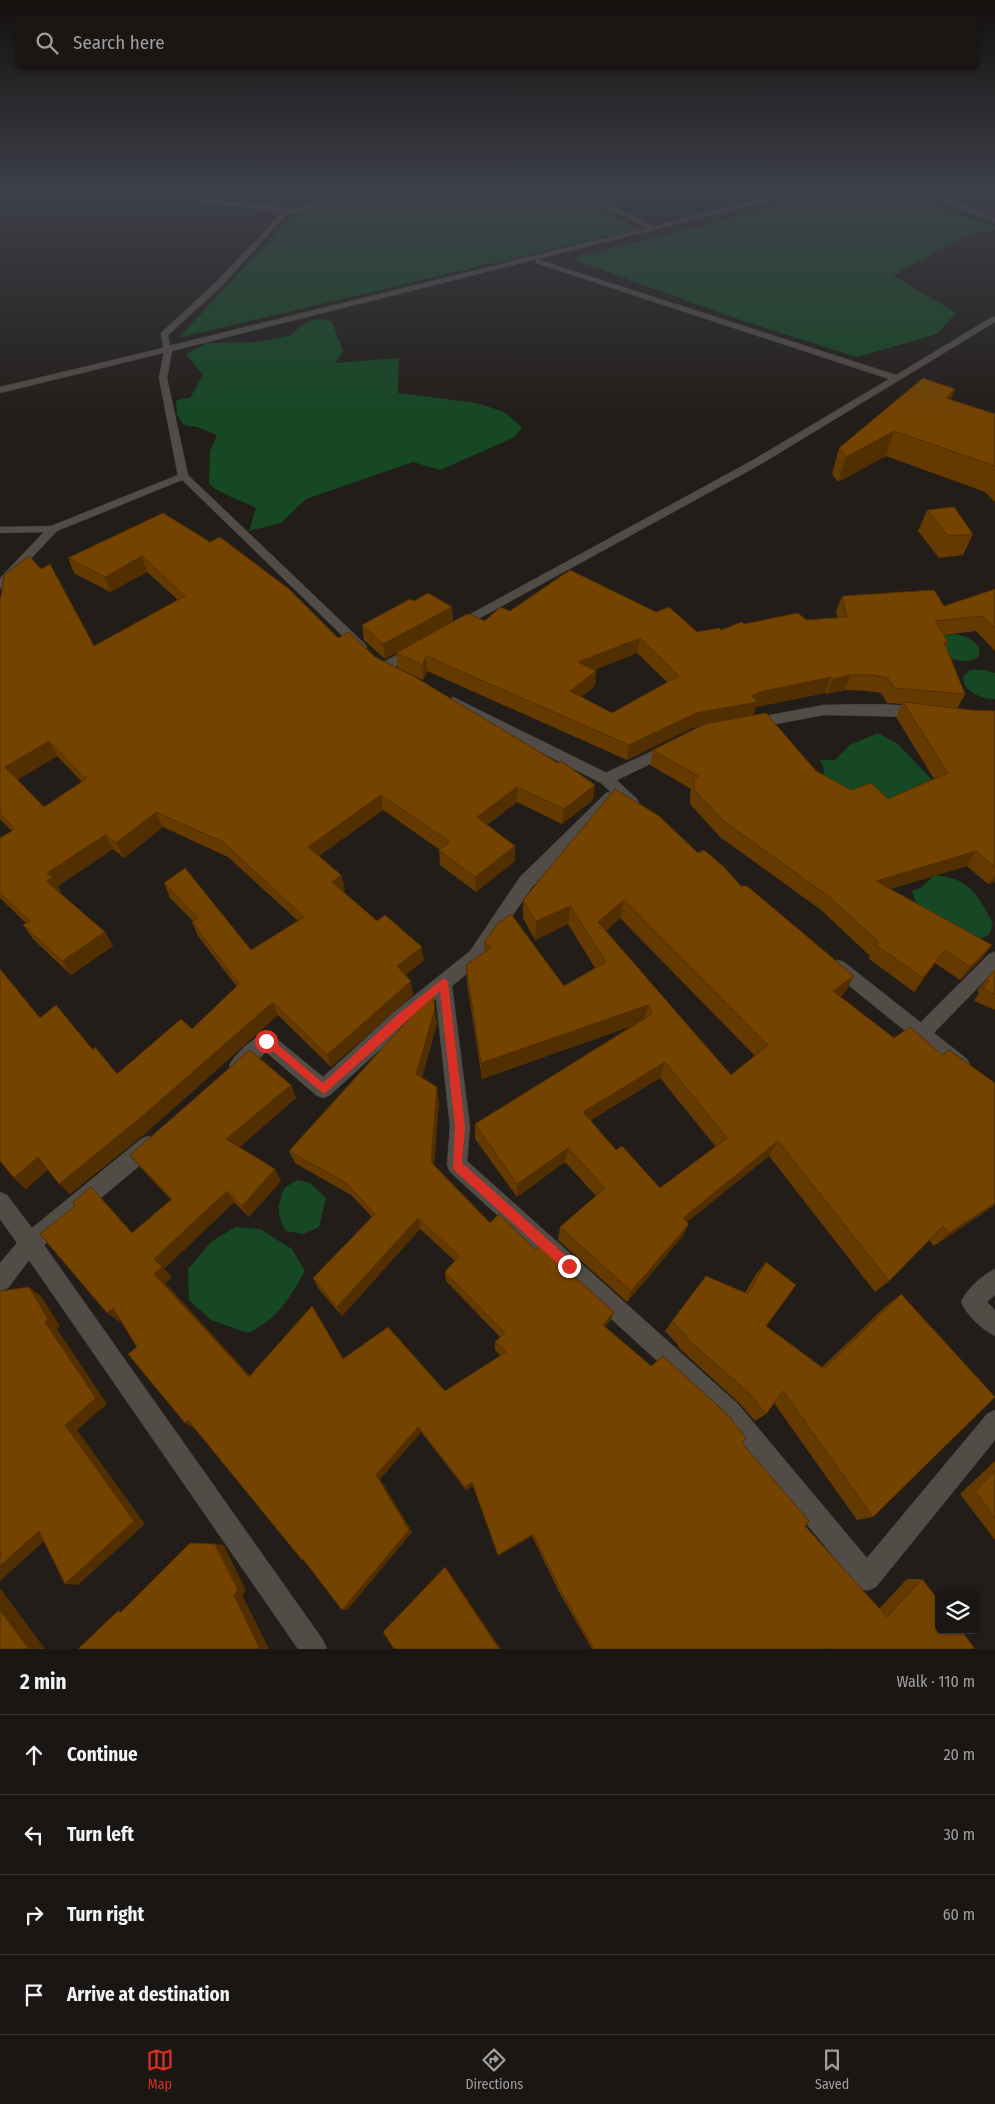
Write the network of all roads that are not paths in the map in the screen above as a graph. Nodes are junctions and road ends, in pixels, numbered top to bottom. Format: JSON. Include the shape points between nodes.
{"nodes":[{"id":1,"x":234,"y":268,"type":"edge"},
{"id":2,"x":496,"y":268,"type":"edge"},
{"id":3,"x":560,"y":268,"type":"edge"},
{"id":4,"x":995,"y":319,"type":"edge"},
{"id":5,"x":168,"y":349,"type":"junction"},
{"id":6,"x":896,"y":378,"type":"junction"},
{"id":7,"x":0,"y":390,"type":"edge"},
{"id":8,"x":182,"y":476,"type":"junction"},
{"id":9,"x":53,"y":529,"type":"junction"},
{"id":10,"x":0,"y":530,"type":"edge"},
{"id":11,"x":0,"y":586,"type":"edge"},
{"id":12,"x":452,"y":630,"type":"edge"},
{"id":13,"x":426,"y":644,"type":"edge"},
{"id":14,"x":376,"y":661,"type":"junction"},
{"id":15,"x":400,"y":676,"type":"edge"},
{"id":16,"x":436,"y":694,"type":"edge"},
{"id":17,"x":931,"y":714,"type":"edge"},
{"id":18,"x":737,"y":726,"type":"edge"},
{"id":19,"x":682,"y":742,"type":"edge"},
{"id":20,"x":612,"y":785,"type":"junction"},
{"id":21,"x":640,"y":809,"type":"edge"},
{"id":22,"x":828,"y":959,"type":"edge"},
{"id":23,"x":995,"y":959,"type":"edge"},
{"id":24,"x":444,"y":982,"type":"junction"},
{"id":25,"x":921,"y":1034,"type":"junction"},
{"id":26,"x":973,"y":1075,"type":"edge"},
{"id":27,"x":222,"y":1080,"type":"edge"},
{"id":28,"x":164,"y":1132,"type":"edge"},
{"id":29,"x":0,"y":1202,"type":"edge"},
{"id":30,"x":30,"y":1243,"type":"junction"},
{"id":31,"x":0,"y":1280,"type":"edge"},
{"id":32,"x":995,"y":1280,"type":"edge"},
{"id":33,"x":995,"y":1325,"type":"edge"},
{"id":34,"x":995,"y":1422,"type":"edge"},
{"id":35,"x":314,"y":1649,"type":"edge"}],
"edges":[{"from":1,"to":5,"type":"street","via":[[164,336]]},
{"from":2,"to":5,"type":"street"},
{"from":3,"to":6,"type":"street"},
{"from":4,"to":6,"type":"street"},
{"from":5,"to":7,"type":"street"},
{"from":5,"to":8,"type":"street","via":[[163,378]]},
{"from":6,"to":12,"type":"street","via":[[757,462]]},
{"from":8,"to":9,"type":"street"},
{"from":8,"to":14,"type":"street"},
{"from":9,"to":10,"type":"street"},
{"from":9,"to":11,"type":"street"},
{"from":13,"to":14,"type":"street"},
{"from":14,"to":15,"type":"street"},
{"from":16,"to":20,"type":"street"},
{"from":17,"to":18,"type":"street","via":[[894,710],[824,710]]},
{"from":19,"to":20,"type":"street"},
{"from":20,"to":21,"type":"street"},
{"from":20,"to":24,"type":"street","via":[[526,882],[476,956]]},
{"from":22,"to":25,"type":"street"},
{"from":23,"to":25,"type":"street"},
{"from":24,"to":27,"type":"street","via":[[324,1089],[266,1041]]},
{"from":24,"to":34,"type":"street","via":[[460,1127],[457,1165],[730,1412],[867,1578]]},
{"from":25,"to":26,"type":"street"},
{"from":28,"to":30,"type":"street"},
{"from":29,"to":30,"type":"street"},
{"from":30,"to":31,"type":"street"},
{"from":30,"to":35,"type":"street"},
{"from":32,"to":33,"type":"street","via":[[972,1302]]}]}
